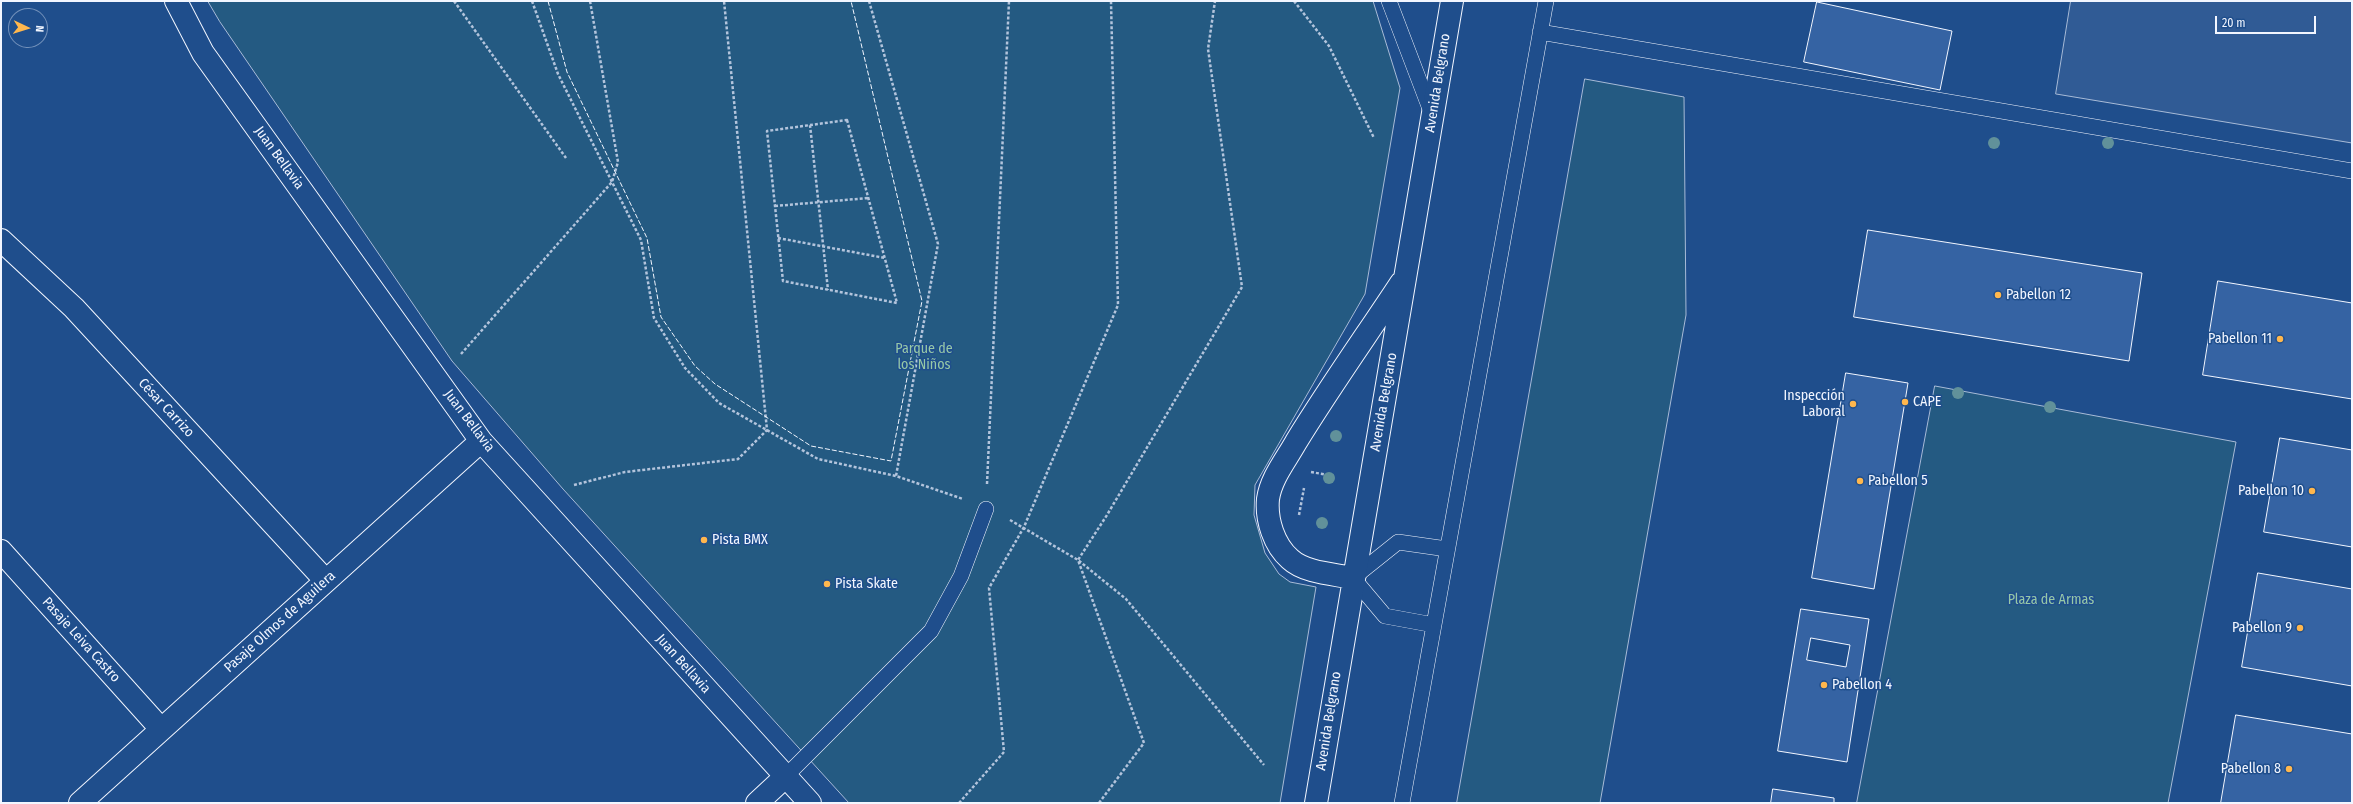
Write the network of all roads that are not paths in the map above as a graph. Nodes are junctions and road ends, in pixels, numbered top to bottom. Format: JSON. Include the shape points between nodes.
{"nodes":[{"id":1,"x":176,"y":1,"type":"edge"},
{"id":2,"x":1390,"y":1,"type":"edge"},
{"id":3,"x":1452,"y":1,"type":"edge"},
{"id":4,"x":1546,"y":1,"type":"edge"},
{"id":5,"x":1540,"y":32,"type":"junction"},
{"id":6,"x":1433,"y":116,"type":"junction"},
{"id":7,"x":2352,"y":171,"type":"edge"},
{"id":8,"x":1,"y":240,"type":"edge"},
{"id":9,"x":1406,"y":275,"type":"junction"},
{"id":10,"x":481,"y":440,"type":"junction"},
{"id":11,"x":986,"y":509,"type":"road end"},
{"id":12,"x":1447,"y":549,"type":"junction"},
{"id":13,"x":1,"y":551,"type":"edge"},
{"id":14,"x":1353,"y":578,"type":"junction"},
{"id":15,"x":326,"y":581,"type":"junction"},
{"id":16,"x":1434,"y":625,"type":"junction"},
{"id":17,"x":161,"y":729,"type":"junction"},
{"id":18,"x":785,"y":777,"type":"junction"},
{"id":19,"x":80,"y":803,"type":"edge"},
{"id":20,"x":757,"y":803,"type":"edge"},
{"id":21,"x":810,"y":803,"type":"edge"},
{"id":22,"x":1316,"y":803,"type":"edge"},
{"id":23,"x":1402,"y":803,"type":"edge"}],
"edges":[{"from":1,"to":10,"type":"street","name":"Juan Bellavia","via":[[203,53]]},
{"from":2,"to":6,"type":"lane"},
{"from":3,"to":6,"type":"street","name":"Avenida Belgrano"},
{"from":4,"to":5,"type":"lane"},
{"from":5,"to":7,"type":"lane"},
{"from":5,"to":12,"type":"lane"},
{"from":6,"to":9,"type":"street","name":"Avenida Belgrano"},
{"from":8,"to":15,"type":"street","name":"César Carrizo","via":[[74,308]]},
{"from":9,"to":14,"type":"street","name":"Avenida Belgrano"},
{"from":9,"to":14,"type":"street","via":[[1274,478],[1268,499],[1268,520],[1274,536],[1290,560],[1308,569]]},
{"from":10,"to":15,"type":"street","name":"Pasaje Olmos de Aguilera"},
{"from":10,"to":18,"type":"street","name":"Juan Bellavia"},
{"from":11,"to":18,"type":"lane","via":[[961,576],[931,631]]},
{"from":12,"to":14,"type":"lane","via":[[1398,542]]},
{"from":12,"to":16,"type":"lane"},
{"from":13,"to":17,"type":"street","name":"Pasaje Leiva Castro"},
{"from":14,"to":16,"type":"lane","via":[[1385,616]]},
{"from":14,"to":22,"type":"street","name":"Avenida Belgrano"},
{"from":15,"to":17,"type":"street","name":"Pasaje Olmos de Aguilera"},
{"from":16,"to":23,"type":"lane"},
{"from":17,"to":19,"type":"street","name":"Pasaje Olmos de Aguilera"},
{"from":18,"to":20,"type":"street"},
{"from":18,"to":21,"type":"street","name":"Juan Bellavia"}]}
